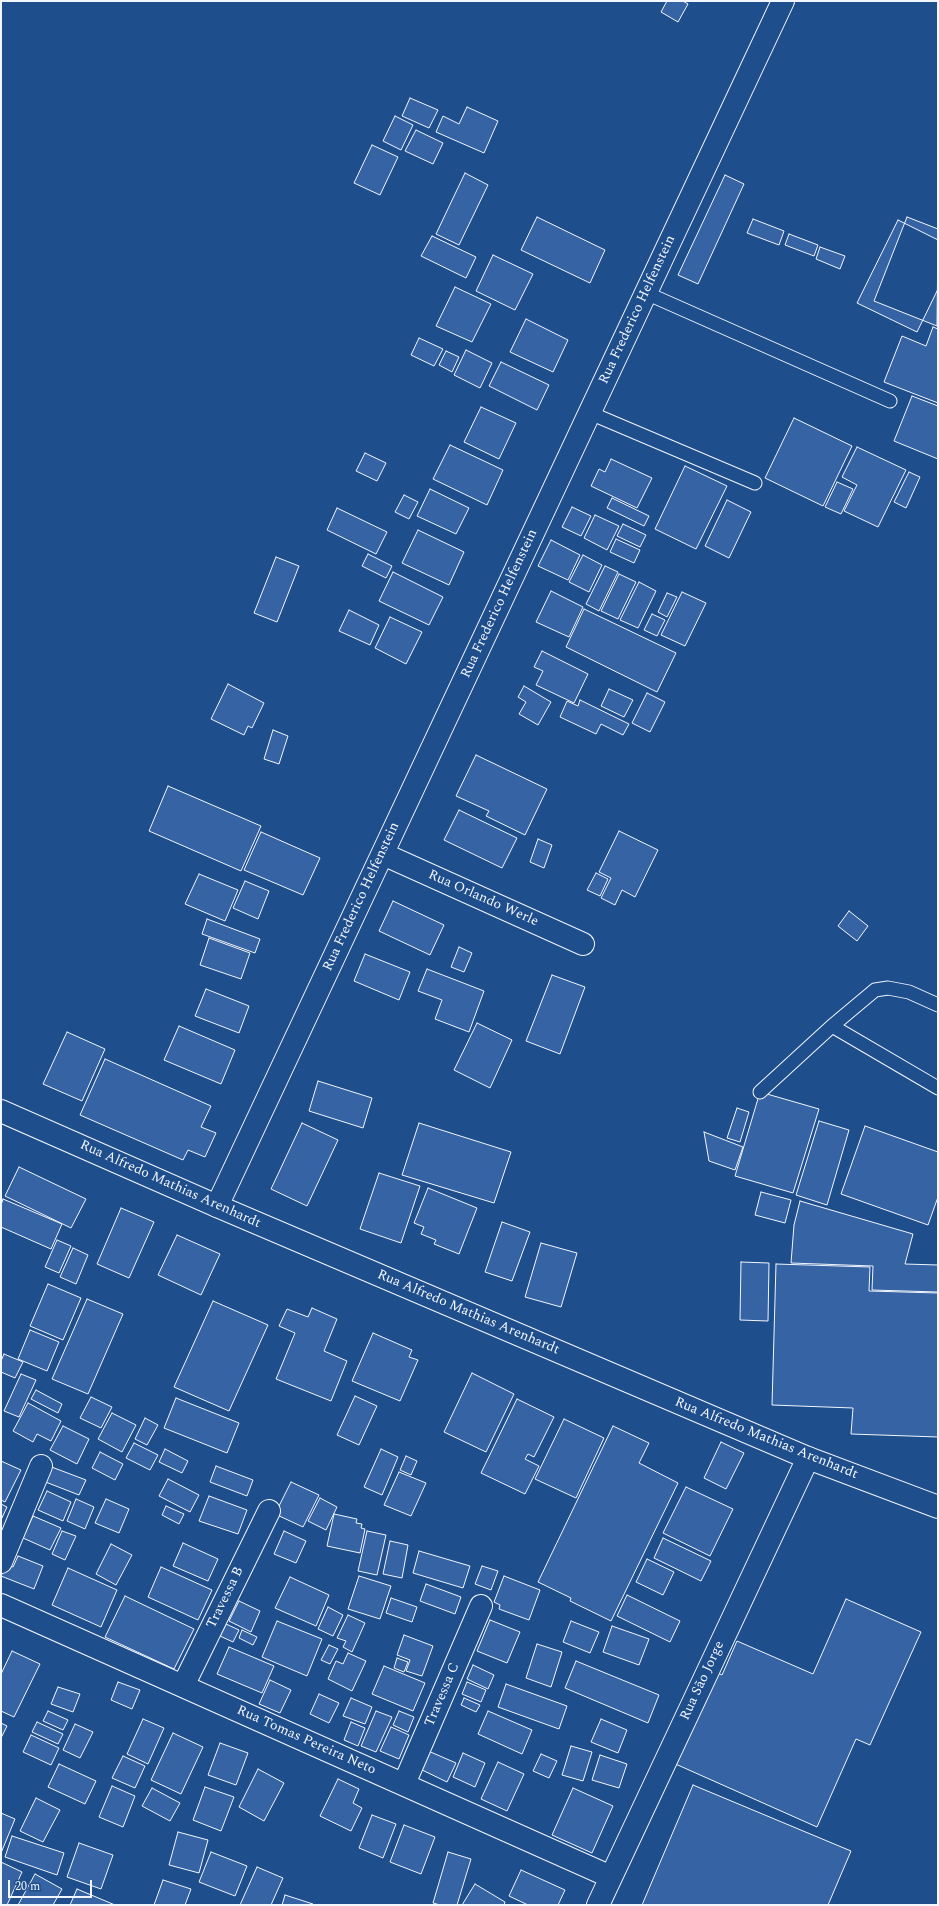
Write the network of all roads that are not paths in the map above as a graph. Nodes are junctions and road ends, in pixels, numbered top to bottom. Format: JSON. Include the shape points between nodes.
{"nodes":[{"id":1,"x":783,"y":1,"type":"edge"},
{"id":2,"x":646,"y":293,"type":"junction"},
{"id":3,"x":890,"y":401,"type":"dead end"},
{"id":4,"x":590,"y":412,"type":"junction"},
{"id":5,"x":755,"y":483,"type":"dead end"},
{"id":6,"x":383,"y":854,"type":"junction"},
{"id":7,"x":583,"y":944,"type":"dead end"},
{"id":8,"x":938,"y":1004,"type":"edge"},
{"id":9,"x":832,"y":1026,"type":"junction"},
{"id":10,"x":938,"y":1088,"type":"edge"},
{"id":11,"x":760,"y":1092,"type":"dead end"},
{"id":12,"x":1,"y":1111,"type":"edge"},
{"id":13,"x":217,"y":1206,"type":"junction"},
{"id":14,"x":808,"y":1458,"type":"junction"},
{"id":15,"x":41,"y":1466,"type":"dead end"},
{"id":16,"x":938,"y":1507,"type":"edge"},
{"id":17,"x":269,"y":1511,"type":"dead end"},
{"id":18,"x":1,"y":1562,"type":"edge"},
{"id":19,"x":1,"y":1606,"type":"edge"},
{"id":20,"x":481,"y":1606,"type":"dead end"},
{"id":21,"x":183,"y":1686,"type":"junction"},
{"id":22,"x":404,"y":1784,"type":"junction"},
{"id":23,"x":611,"y":1877,"type":"junction"},
{"id":24,"x":598,"y":1905,"type":"edge"}],
"edges":[{"from":1,"to":2,"type":"street","name":"Rua Frederico Helfenstein"},
{"from":2,"to":3,"type":"lane"},
{"from":2,"to":4,"type":"street","name":"Rua Frederico Helfenstein"},
{"from":4,"to":5,"type":"lane"},
{"from":4,"to":6,"type":"street","name":"Rua Frederico Helfenstein"},
{"from":6,"to":7,"type":"street","name":"Rua Orlando Werle"},
{"from":6,"to":13,"type":"street","name":"Rua Frederico Helfenstein"},
{"from":8,"to":9,"type":"lane","via":[[909,992],[888,988],[875,990]]},
{"from":9,"to":10,"type":"lane"},
{"from":9,"to":11,"type":"lane"},
{"from":12,"to":13,"type":"street","name":"Rua Alfredo Mathias Arenhardt"},
{"from":13,"to":14,"type":"street","name":"Rua Alfredo Mathias Arenhardt"},
{"from":14,"to":16,"type":"street","name":"Rua Alfredo Mathias Arenhardt"},
{"from":14,"to":23,"type":"street","name":"Rua São Jorge"},
{"from":15,"to":18,"type":"street"},
{"from":17,"to":21,"type":"street","name":"Travessa B"},
{"from":19,"to":21,"type":"street","name":"Rua Tomas Pereira Neto"},
{"from":20,"to":22,"type":"street","name":"Travessa C"},
{"from":21,"to":22,"type":"street","name":"Rua Tomas Pereira Neto"},
{"from":22,"to":23,"type":"street","name":"Rua Tomas Pereira Neto"},
{"from":23,"to":24,"type":"street","name":"Rua São Jorge"}]}
